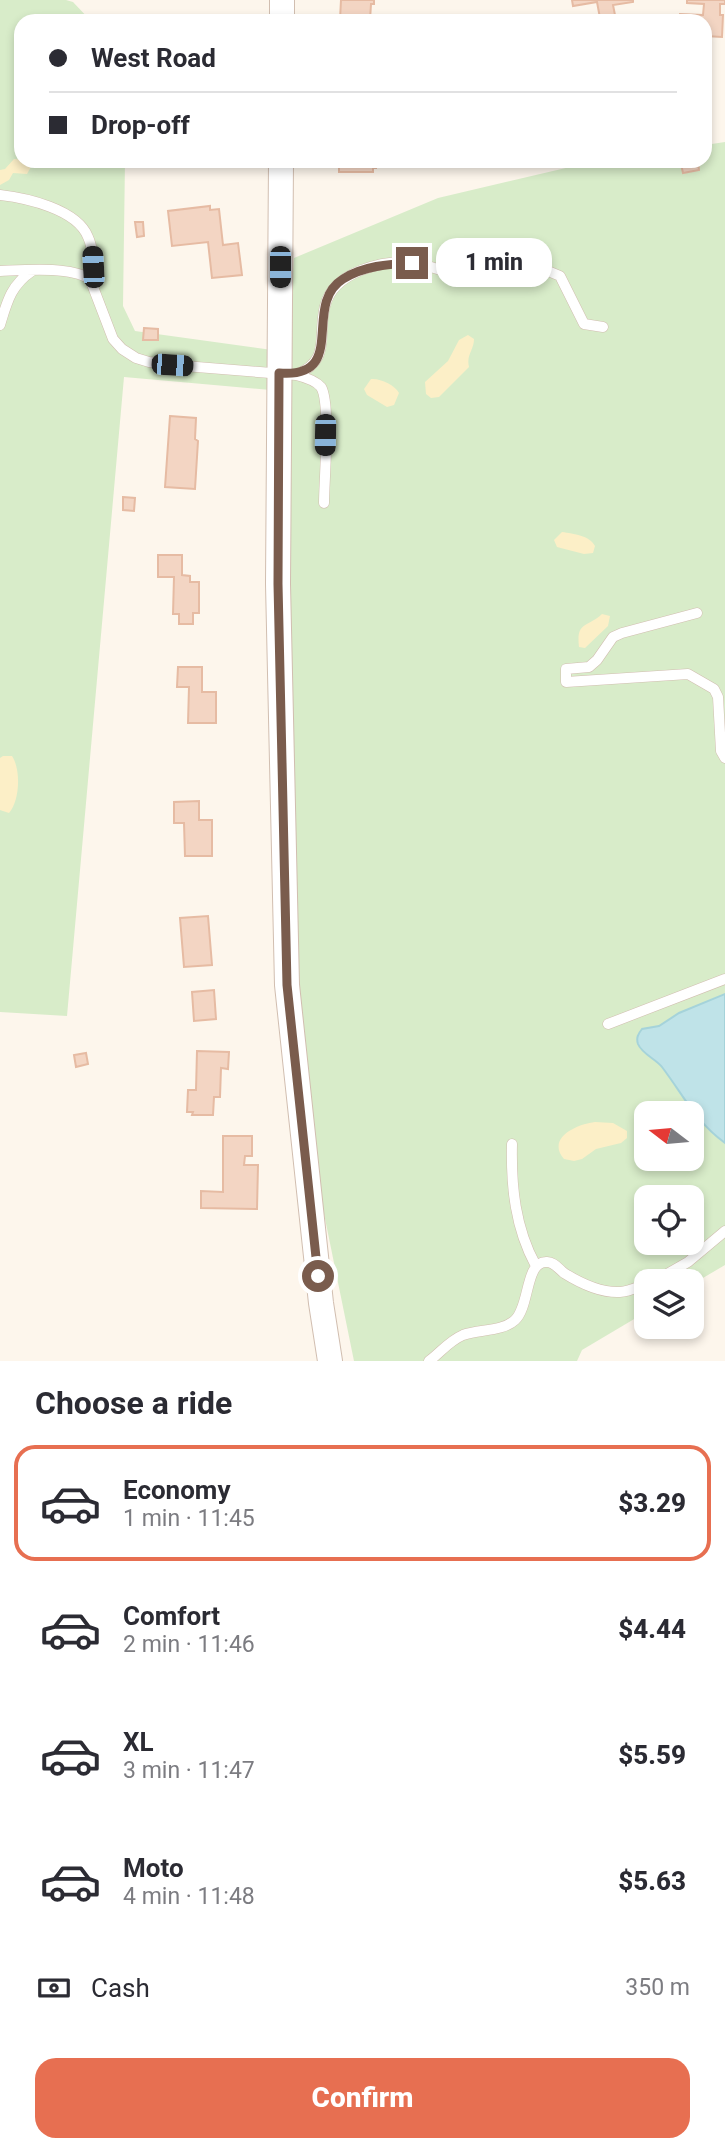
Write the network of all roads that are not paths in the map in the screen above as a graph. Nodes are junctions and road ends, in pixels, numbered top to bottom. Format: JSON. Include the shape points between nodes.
{"nodes":[{"id":1,"x":281,"y":168,"type":"edge"},
{"id":2,"x":0,"y":195,"type":"edge"},
{"id":3,"x":93,"y":267,"type":"junction"},
{"id":4,"x":0,"y":271,"type":"edge"},
{"id":5,"x":32,"y":271,"type":"junction"},
{"id":6,"x":81,"y":273,"type":"junction"},
{"id":7,"x":93,"y":281,"type":"junction"},
{"id":8,"x":0,"y":325,"type":"edge"},
{"id":9,"x":603,"y":327,"type":"dead end"},
{"id":10,"x":288,"y":374,"type":"junction"},
{"id":11,"x":324,"y":503,"type":"dead end"},
{"id":12,"x":697,"y":613,"type":"dead end"},
{"id":13,"x":725,"y":758,"type":"edge"},
{"id":14,"x":725,"y":979,"type":"edge"},
{"id":15,"x":608,"y":1024,"type":"dead end"},
{"id":16,"x":512,"y":1144,"type":"dead end"},
{"id":17,"x":725,"y":1231,"type":"edge"},
{"id":18,"x":536,"y":1266,"type":"junction"},
{"id":19,"x":676,"y":1269,"type":"edge"},
{"id":20,"x":634,"y":1288,"type":"edge"},
{"id":21,"x":437,"y":1357,"type":"edge"},
{"id":22,"x":331,"y":1361,"type":"edge"},
{"id":23,"x":429,"y":1361,"type":"edge"}],
"edges":[{"from":1,"to":10,"type":"street"},
{"from":2,"to":3,"type":"lane","via":[[42,204],[74,220],[88,235]]},
{"from":3,"to":6,"type":"lane"},
{"from":3,"to":7,"type":"lane"},
{"from":4,"to":5,"type":"lane"},
{"from":5,"to":6,"type":"lane"},
{"from":5,"to":8,"type":"lane","via":[[12,289]]},
{"from":6,"to":7,"type":"lane"},
{"from":7,"to":10,"type":"lane","via":[[113,339],[136,358]]},
{"from":9,"to":10,"type":"lane","via":[[584,324],[560,276],[548,271],[472,276],[412,263],[375,267],[342,279],[332,289],[323,315],[319,359],[312,367]]},
{"from":10,"to":11,"type":"lane","via":[[315,382],[324,398]]},
{"from":10,"to":22,"type":"street","via":[[278,584],[287,985]]},
{"from":12,"to":13,"type":"lane","via":[[613,637],[589,667],[566,668],[566,682],[688,674],[714,689],[718,697]]},
{"from":14,"to":15,"type":"lane"},
{"from":16,"to":18,"type":"lane","via":[[515,1209]]},
{"from":17,"to":19,"type":"lane"},
{"from":18,"to":20,"type":"lane","via":[[550,1262],[595,1289],[621,1293]]},
{"from":18,"to":21,"type":"lane","via":[[515,1319],[507,1326],[464,1335],[444,1346]]},
{"from":21,"to":23,"type":"lane"}]}
